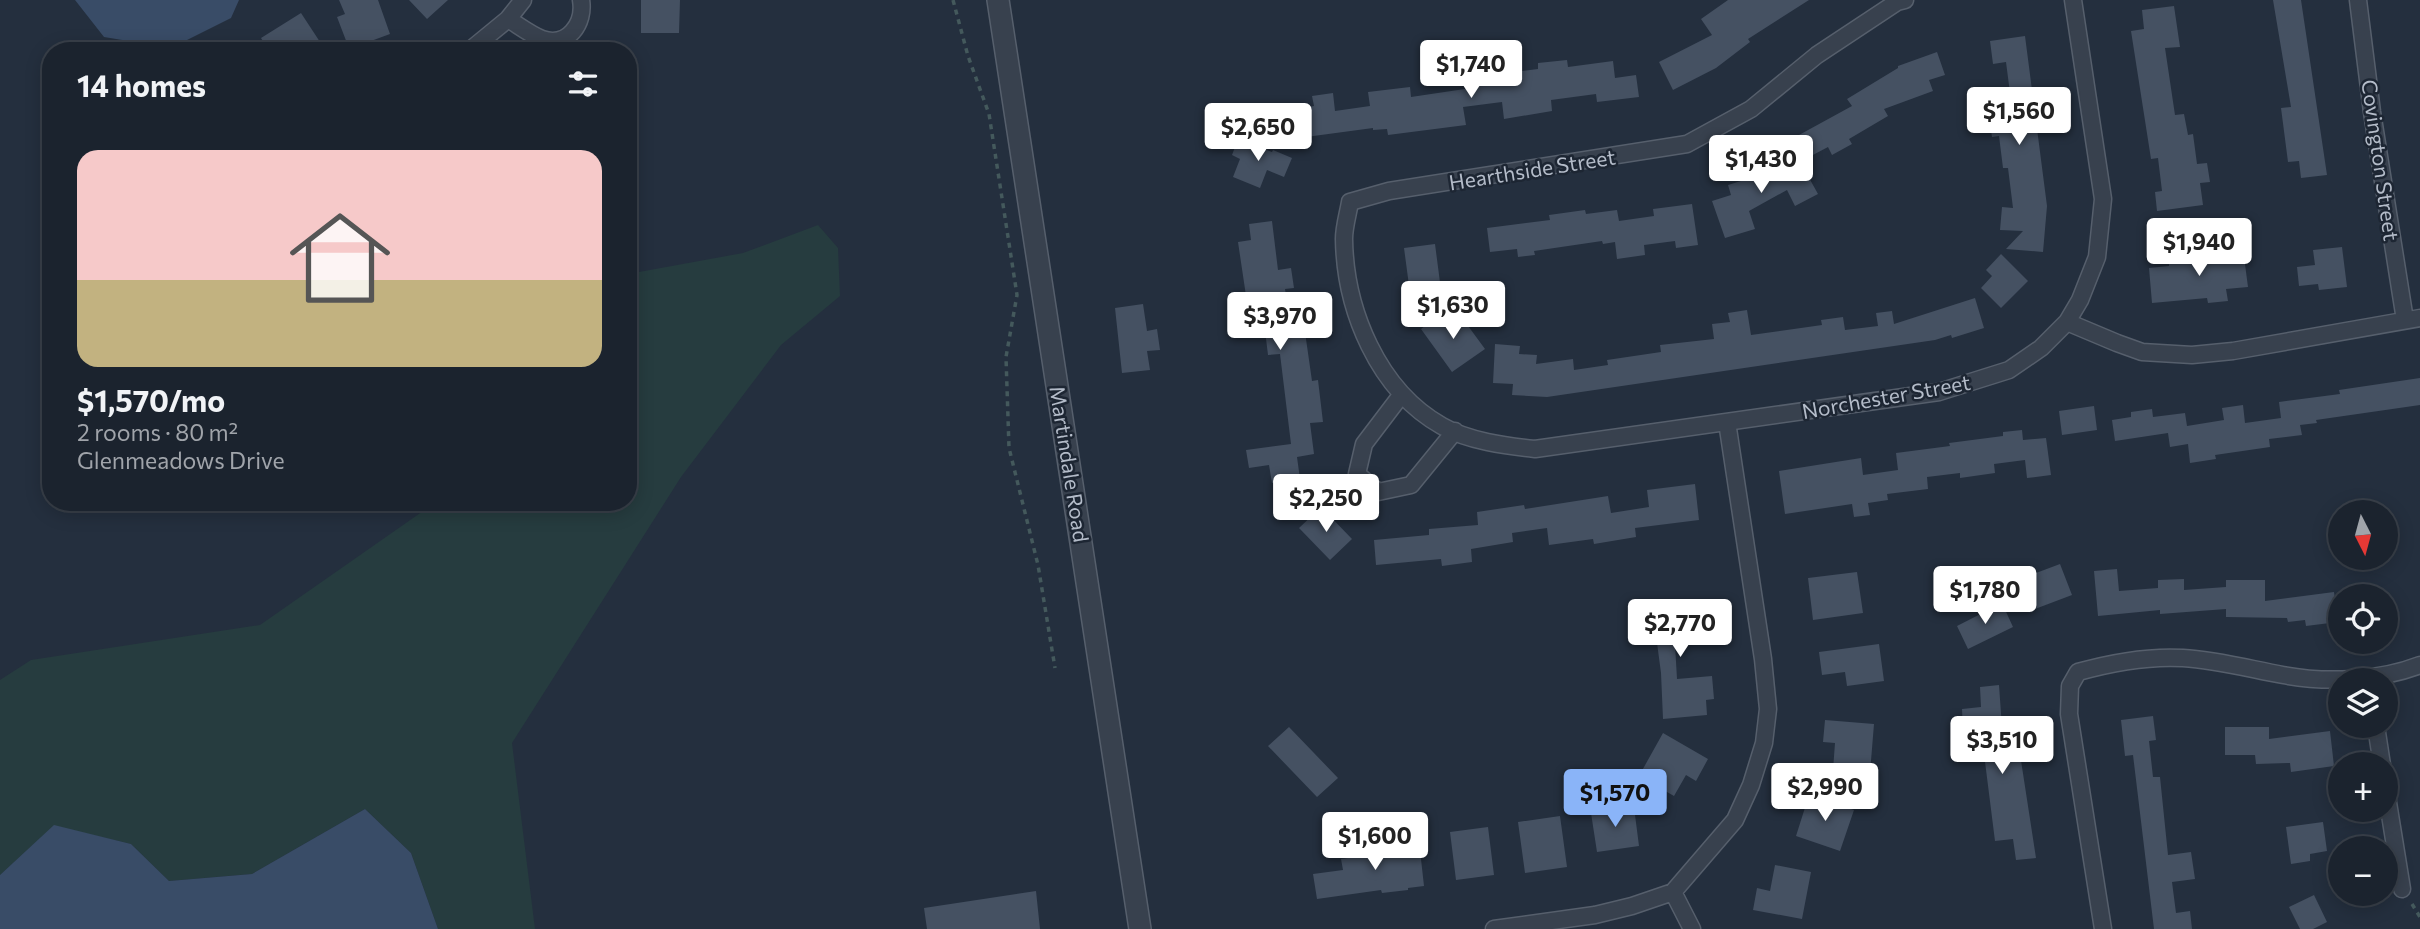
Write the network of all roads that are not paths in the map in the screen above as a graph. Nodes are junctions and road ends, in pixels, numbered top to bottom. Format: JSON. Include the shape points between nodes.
{"nodes":[{"id":1,"x":523,"y":0,"type":"edge"},
{"id":2,"x":581,"y":0,"type":"edge"},
{"id":3,"x":998,"y":0,"type":"edge"},
{"id":4,"x":1905,"y":0,"type":"edge"},
{"id":5,"x":2073,"y":0,"type":"edge"},
{"id":6,"x":2358,"y":0,"type":"edge"},
{"id":7,"x":508,"y":19,"type":"junction"},
{"id":8,"x":480,"y":42,"type":"edge"},
{"id":9,"x":2412,"y":319,"type":"edge"},
{"id":10,"x":2067,"y":321,"type":"junction"},
{"id":11,"x":1402,"y":394,"type":"junction"},
{"id":12,"x":1423,"y":411,"type":"joint"},
{"id":13,"x":1727,"y":422,"type":"junction"},
{"id":14,"x":1455,"y":430,"type":"junction"},
{"id":15,"x":2420,"y":665,"type":"edge"},
{"id":16,"x":2398,"y":671,"type":"edge"},
{"id":17,"x":2328,"y":679,"type":"edge"},
{"id":18,"x":2391,"y":822,"type":"edge"},
{"id":19,"x":2402,"y":888,"type":"dead end"},
{"id":20,"x":1672,"y":892,"type":"junction"},
{"id":21,"x":1140,"y":929,"type":"edge"},
{"id":22,"x":1493,"y":929,"type":"edge"},
{"id":23,"x":1692,"y":929,"type":"edge"},
{"id":24,"x":2103,"y":929,"type":"edge"}],
"edges":[{"from":1,"to":7,"type":"street"},
{"from":2,"to":7,"type":"street","via":[[578,25],[570,36],[556,41],[541,39]]},
{"from":3,"to":21,"type":"street","name":"Martindale Road"},
{"from":4,"to":11,"type":"street","name":"Hearthside Street","via":[[1817,55],[1751,109],[1686,144],[1389,191],[1350,202],[1344,236],[1353,304],[1374,357]]},
{"from":5,"to":10,"type":"street","name":"Norchester Street","via":[[2103,199],[2097,257]]},
{"from":6,"to":9,"type":"street","name":"Covington Street","via":[[2372,112]]},
{"from":7,"to":8,"type":"street"},
{"from":9,"to":10,"type":"street","via":[[2192,355],[2142,352]]},
{"from":10,"to":13,"type":"street","name":"Norchester Street","via":[[2041,348],[2008,370],[1976,382],[1939,392]]},
{"from":11,"to":12,"type":"street","name":"Hearthside Street"},
{"from":11,"to":14,"type":"street","via":[[1364,444],[1357,474],[1378,492],[1411,485]]},
{"from":12,"to":14,"type":"street","name":"Norchester Street"},
{"from":13,"to":14,"type":"street","name":"Norchester Street","via":[[1535,449],[1497,445]]},
{"from":13,"to":20,"type":"street","via":[[1768,709],[1764,743],[1735,820]]},
{"from":15,"to":16,"type":"street"},
{"from":17,"to":24,"type":"street","via":[[2182,658],[2077,672],[2070,686],[2069,714]]},
{"from":18,"to":19,"type":"street"},
{"from":20,"to":22,"type":"street","via":[[1595,915]]},
{"from":20,"to":23,"type":"street"}]}
